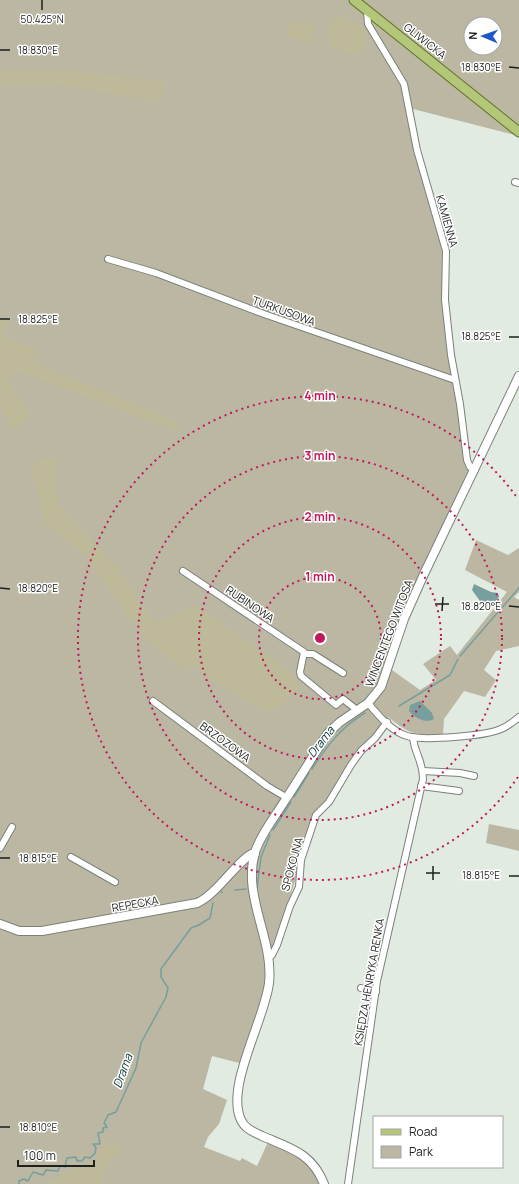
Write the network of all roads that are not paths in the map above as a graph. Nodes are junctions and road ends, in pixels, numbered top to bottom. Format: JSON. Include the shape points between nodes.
{"nodes":[{"id":1,"x":354,"y":0,"type":"edge"},
{"id":2,"x":367,"y":10,"type":"junction"},
{"id":3,"x":519,"y":132,"type":"edge"},
{"id":4,"x":108,"y":259,"type":"dead end"},
{"id":5,"x":519,"y":376,"type":"edge"},
{"id":6,"x":455,"y":380,"type":"junction"},
{"id":7,"x":475,"y":470,"type":"junction"},
{"id":8,"x":183,"y":571,"type":"dead end"},
{"id":9,"x":304,"y":654,"type":"junction"},
{"id":10,"x":343,"y":673,"type":"dead end"},
{"id":11,"x":153,"y":701,"type":"dead end"},
{"id":12,"x":368,"y":703,"type":"junction"},
{"id":13,"x":357,"y":710,"type":"junction"},
{"id":14,"x":519,"y":717,"type":"edge"},
{"id":15,"x":387,"y":722,"type":"junction"},
{"id":16,"x":413,"y":737,"type":"junction"},
{"id":17,"x":423,"y":771,"type":"junction"},
{"id":18,"x":474,"y":776,"type":"dead end"},
{"id":19,"x":421,"y":786,"type":"junction"},
{"id":20,"x":459,"y":791,"type":"dead end"},
{"id":21,"x":288,"y":796,"type":"junction"},
{"id":22,"x":12,"y":827,"type":"dead end"},
{"id":23,"x":0,"y":848,"type":"edge"},
{"id":24,"x":255,"y":854,"type":"junction"},
{"id":25,"x":71,"y":858,"type":"dead end"},
{"id":26,"x":114,"y":882,"type":"dead end"},
{"id":27,"x":0,"y":924,"type":"edge"},
{"id":28,"x":268,"y":959,"type":"junction"},
{"id":29,"x":361,"y":988,"type":"dead end"},
{"id":30,"x":376,"y":992,"type":"junction"},
{"id":31,"x":324,"y":1184,"type":"edge"},
{"id":32,"x":348,"y":1184,"type":"edge"}],
"edges":[{"from":1,"to":2,"type":"main road","name":"GLIWICKA"},
{"from":2,"to":3,"type":"main road","name":"GLIWICKA"},
{"from":2,"to":6,"type":"street","name":"KAMIENNA","via":[[368,24],[404,84],[417,150],[446,251],[445,300]]},
{"from":4,"to":6,"type":"street","name":"TURKUSOWA","via":[[156,273],[264,314]]},
{"from":5,"to":7,"type":"street","name":"WINCENTEGO WITOSA"},
{"from":6,"to":7,"type":"street","name":"KAMIENNA","via":[[467,460],[470,467]]},
{"from":7,"to":12,"type":"street","name":"WINCENTEGO WITOSA","via":[[404,619],[381,687]]},
{"from":8,"to":9,"type":"street","name":"RUBINOWA"},
{"from":9,"to":10,"type":"street","name":"RUBINOWA","via":[[313,654]]},
{"from":9,"to":13,"type":"street","via":[[301,676],[336,705],[343,699]]},
{"from":11,"to":21,"type":"street","name":"BRZOZOWA","via":[[267,786]]},
{"from":12,"to":13,"type":"street","name":"WINCENTEGO WITOSA"},
{"from":12,"to":15,"type":"street"},
{"from":13,"to":21,"type":"street","name":"WINCENTEGO WITOSA","via":[[328,733]]},
{"from":14,"to":16,"type":"street","via":[[495,731],[435,738]]},
{"from":15,"to":16,"type":"street","via":[[400,733]]},
{"from":15,"to":28,"type":"street","name":"SPOKOJNA","via":[[376,738],[361,751],[329,802],[316,815],[301,860],[299,887],[277,945]]},
{"from":16,"to":17,"type":"street","name":"KSIĘDZA HENRYKA RENKA"},
{"from":17,"to":18,"type":"street"},
{"from":17,"to":19,"type":"street","name":"KSIĘDZA HENRYKA RENKA"},
{"from":19,"to":20,"type":"street"},
{"from":19,"to":30,"type":"street","name":"KSIĘDZA HENRYKA RENKA"},
{"from":21,"to":24,"type":"street","name":"WINCENTEGO WITOSA","via":[[264,834]]},
{"from":22,"to":23,"type":"street"},
{"from":24,"to":27,"type":"street","name":"REPECKA","via":[[246,857],[207,899],[197,903],[42,931],[19,931]]},
{"from":24,"to":28,"type":"street","name":"WINCENTEGO WITOSA","via":[[252,883],[254,901]]},
{"from":25,"to":26,"type":"street"},
{"from":28,"to":31,"type":"street","name":"WINCENTEGO WITOSA","via":[[266,998],[241,1078],[239,1116],[243,1124],[252,1131],[304,1155],[315,1166]]},
{"from":29,"to":30,"type":"street"},
{"from":30,"to":32,"type":"street","name":"KSIĘDZA HENRYKA RENKA"}]}
